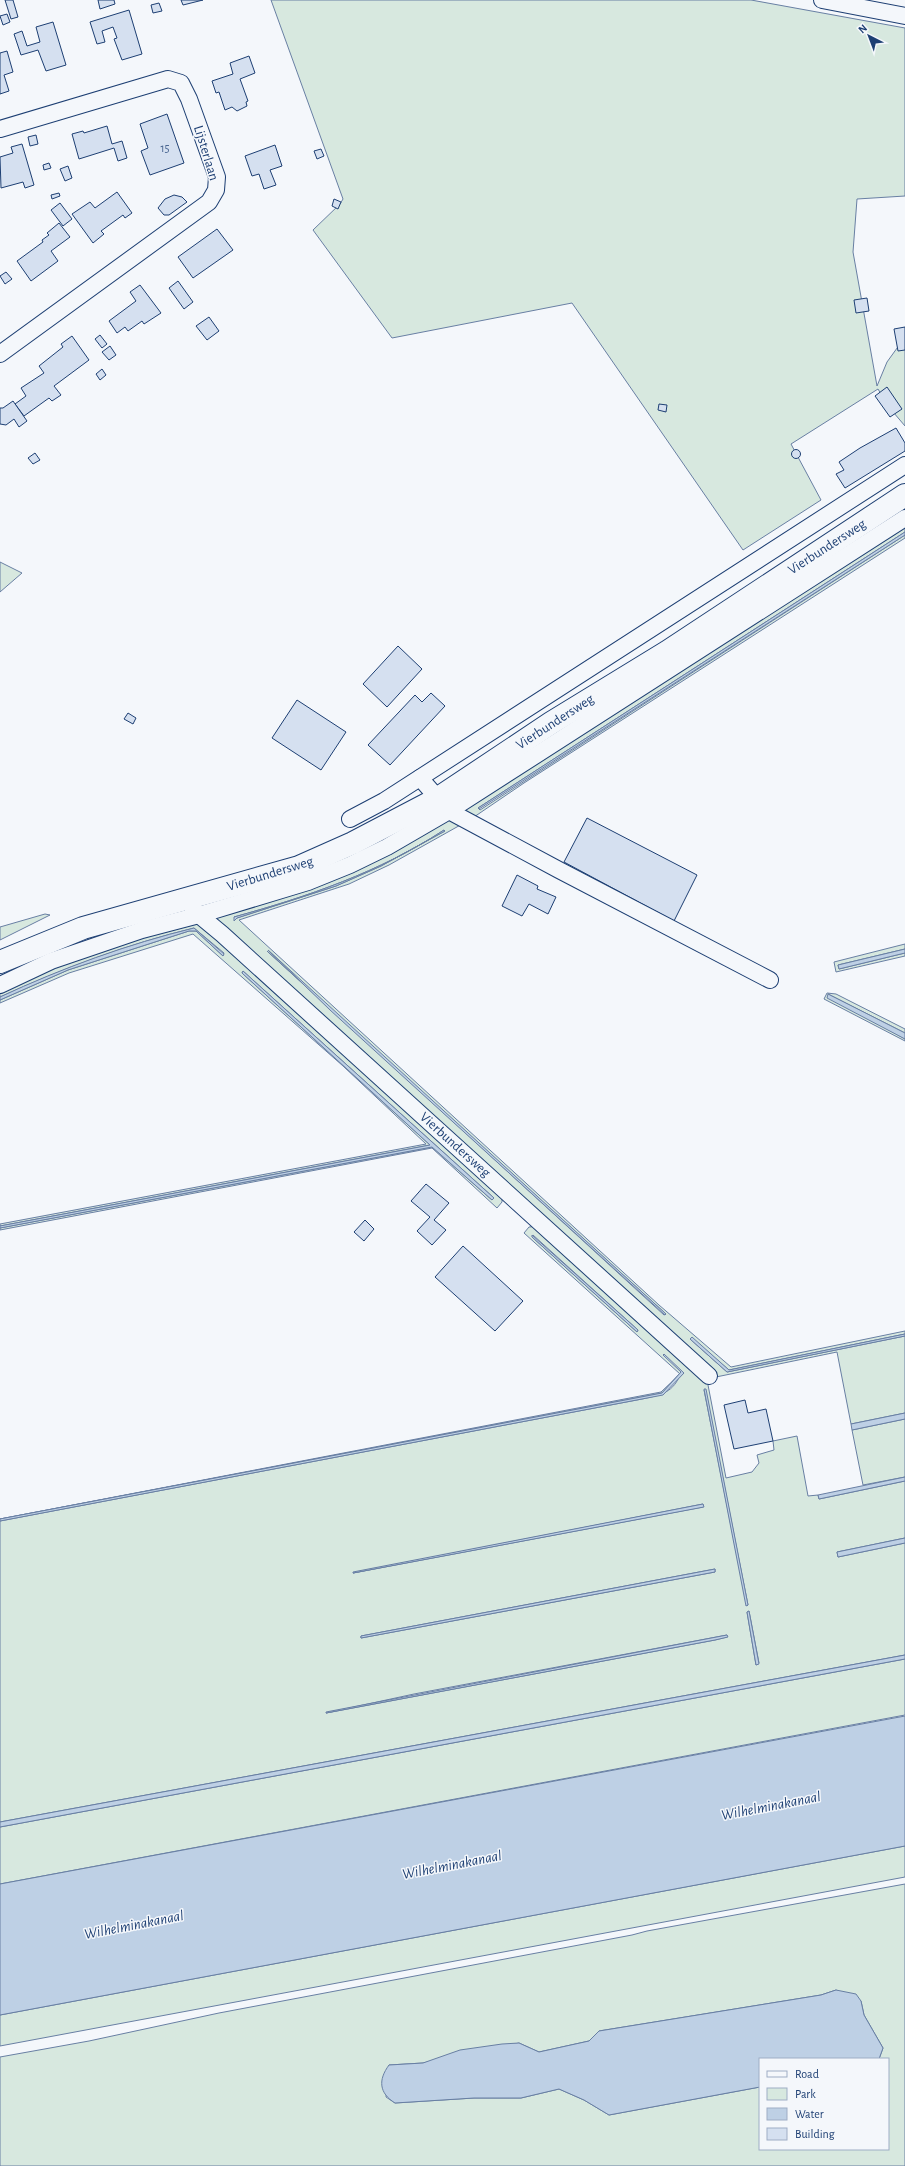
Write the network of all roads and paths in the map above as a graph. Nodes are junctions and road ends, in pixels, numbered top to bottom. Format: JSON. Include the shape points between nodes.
{"nodes":[{"id":1,"x":822,"y":0,"type":"edge"},
{"id":2,"x":905,"y":16,"type":"edge"},
{"id":3,"x":0,"y":129,"type":"edge"},
{"id":4,"x":0,"y":354,"type":"edge"},
{"id":5,"x":905,"y":465,"type":"edge"},
{"id":6,"x":905,"y":495,"type":"edge"},
{"id":7,"x":905,"y":518,"type":"edge"},
{"id":8,"x":420,"y":778,"type":"junction"},
{"id":9,"x":443,"y":805,"type":"junction"},
{"id":10,"x":350,"y":819,"type":"dead end"},
{"id":11,"x":181,"y":900,"type":"junction"},
{"id":12,"x":199,"y":915,"type":"junction"},
{"id":13,"x":0,"y":962,"type":"edge"},
{"id":14,"x":770,"y":980,"type":"dead end"},
{"id":15,"x":0,"y":985,"type":"edge"},
{"id":16,"x":709,"y":1376,"type":"dead end"}],
"edges":[{"from":1,"to":2,"type":"street"},
{"from":3,"to":4,"type":"street","name":"Lijsterlaan","via":[[168,79],[181,83],[217,177],[216,190],[209,202]]},
{"from":5,"to":8,"type":"street","name":"Vierbundersweg"},
{"from":6,"to":9,"type":"main road","name":"Vierbundersweg","via":[[667,652],[551,723]]},
{"from":7,"to":9,"type":"street","name":"Vierbundersweg"},
{"from":8,"to":9,"type":"street"},
{"from":8,"to":10,"type":"street","name":"Vierbundersweg"},
{"from":9,"to":11,"type":"main road","name":"Vierbundersweg","via":[[299,867]]},
{"from":9,"to":12,"type":"street","name":"Vierbundersweg","via":[[387,847],[350,865],[308,882]]},
{"from":9,"to":14,"type":"street","via":[[558,870]]},
{"from":11,"to":12,"type":"street","name":"Vierbundersweg"},
{"from":11,"to":13,"type":"main road","name":"Vierbundersweg","via":[[83,928]]},
{"from":12,"to":15,"type":"street","name":"Vierbundersweg","via":[[83,949]]},
{"from":12,"to":16,"type":"street","name":"Vierbundersweg"}]}
